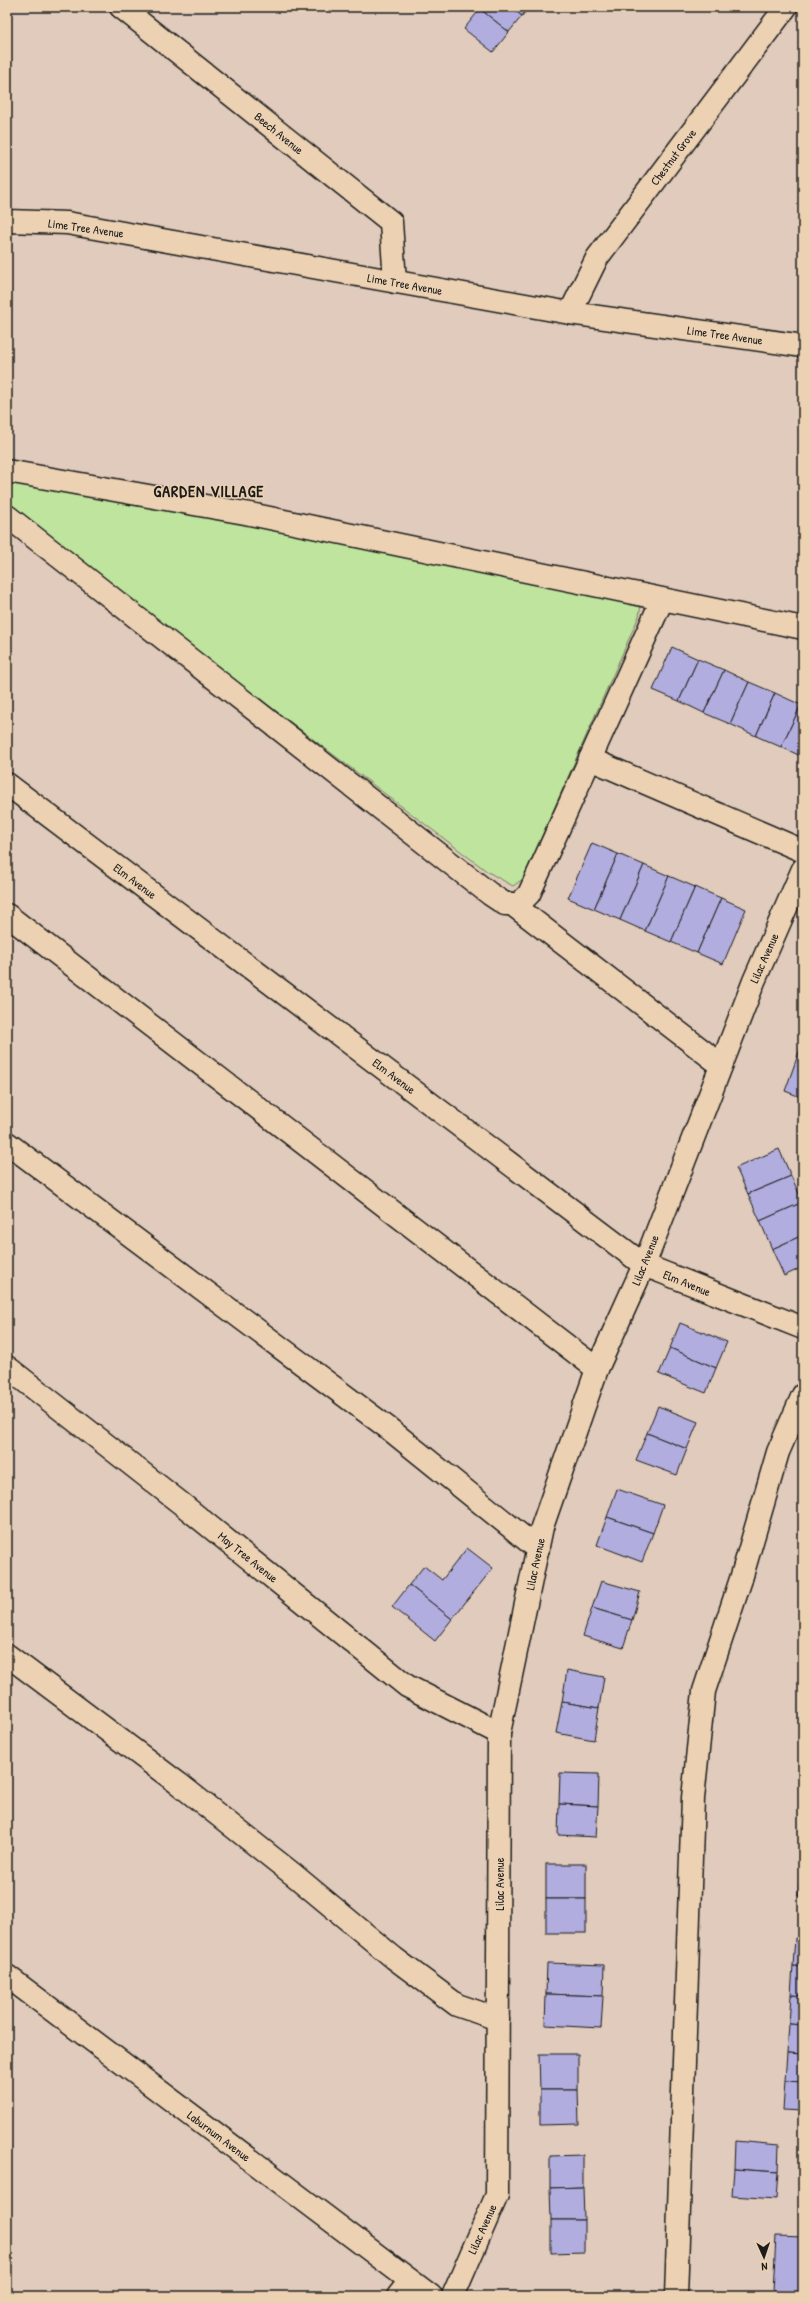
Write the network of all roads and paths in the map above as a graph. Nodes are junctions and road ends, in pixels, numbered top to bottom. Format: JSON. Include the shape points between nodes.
{"nodes":[{"id":1,"x":121,"y":7,"type":"edge"},
{"id":2,"x":786,"y":7,"type":"edge"},
{"id":3,"x":7,"y":221,"type":"edge"},
{"id":4,"x":395,"y":282,"type":"junction"},
{"id":5,"x":570,"y":313,"type":"junction"},
{"id":6,"x":803,"y":346,"type":"edge"},
{"id":7,"x":7,"y":471,"type":"edge"},
{"id":8,"x":7,"y":516,"type":"edge"},
{"id":9,"x":662,"y":600,"type":"junction"},
{"id":10,"x":803,"y":628,"type":"edge"},
{"id":11,"x":590,"y":759,"type":"junction"},
{"id":12,"x":7,"y":784,"type":"edge"},
{"id":13,"x":803,"y":851,"type":"edge"},
{"id":14,"x":803,"y":869,"type":"edge"},
{"id":15,"x":512,"y":904,"type":"junction"},
{"id":16,"x":7,"y":915,"type":"edge"},
{"id":17,"x":721,"y":1065,"type":"junction"},
{"id":18,"x":7,"y":1143,"type":"edge"},
{"id":19,"x":644,"y":1265,"type":"junction"},
{"id":20,"x":803,"y":1328,"type":"edge"},
{"id":21,"x":7,"y":1367,"type":"edge"},
{"id":22,"x":597,"y":1369,"type":"junction"},
{"id":23,"x":803,"y":1395,"type":"edge"},
{"id":24,"x":538,"y":1549,"type":"junction"},
{"id":25,"x":7,"y":1655,"type":"edge"},
{"id":26,"x":499,"y":1733,"type":"junction"},
{"id":27,"x":7,"y":1976,"type":"edge"},
{"id":28,"x":498,"y":2019,"type":"junction"},
{"id":29,"x":404,"y":2288,"type":"edge"},
{"id":30,"x":431,"y":2296,"type":"edge"},
{"id":31,"x":453,"y":2296,"type":"edge"},
{"id":32,"x":676,"y":2296,"type":"edge"}],
"edges":[{"from":1,"to":4,"type":"street","name":"Beech Avenue","via":[[391,222]]},
{"from":2,"to":5,"type":"street","name":"Chestnut Grove","via":[[597,258]]},
{"from":3,"to":4,"type":"street","name":"Lime Tree Avenue","via":[[67,224]]},
{"from":4,"to":5,"type":"street","name":"Lime Tree Avenue"},
{"from":5,"to":6,"type":"street","name":"Lime Tree Avenue"},
{"from":7,"to":9,"type":"street","via":[[245,513]]},
{"from":8,"to":15,"type":"street","via":[[490,894],[505,904]]},
{"from":9,"to":10,"type":"street"},
{"from":9,"to":11,"type":"street"},
{"from":11,"to":13,"type":"street"},
{"from":11,"to":15,"type":"street","via":[[528,894],[519,904]]},
{"from":12,"to":19,"type":"street","name":"Elm Avenue"},
{"from":14,"to":17,"type":"street","name":"Lilac Avenue","via":[[754,980]]},
{"from":15,"to":17,"type":"street"},
{"from":16,"to":22,"type":"street"},
{"from":17,"to":19,"type":"street","name":"Lilac Avenue"},
{"from":18,"to":24,"type":"street","via":[[388,1428]]},
{"from":19,"to":20,"type":"street","name":"Elm Avenue"},
{"from":19,"to":22,"type":"street","name":"Lilac Avenue"},
{"from":21,"to":26,"type":"street","name":"May Tree Avenue","via":[[408,1686]]},
{"from":22,"to":24,"type":"street","name":"Lilac Avenue","via":[[542,1527]]},
{"from":23,"to":32,"type":"street","via":[[778,1452],[741,1579],[704,1691],[692,1798]]},
{"from":24,"to":26,"type":"street","name":"Lilac Avenue"},
{"from":25,"to":28,"type":"street","via":[[179,1784],[394,1958],[457,2005]]},
{"from":26,"to":28,"type":"street","name":"Lilac Avenue"},
{"from":27,"to":29,"type":"street","name":"Laburnum Avenue"},
{"from":28,"to":31,"type":"street","name":"Lilac Avenue","via":[[497,2195]]},
{"from":29,"to":30,"type":"street","name":"Laburnum Avenue"}]}
